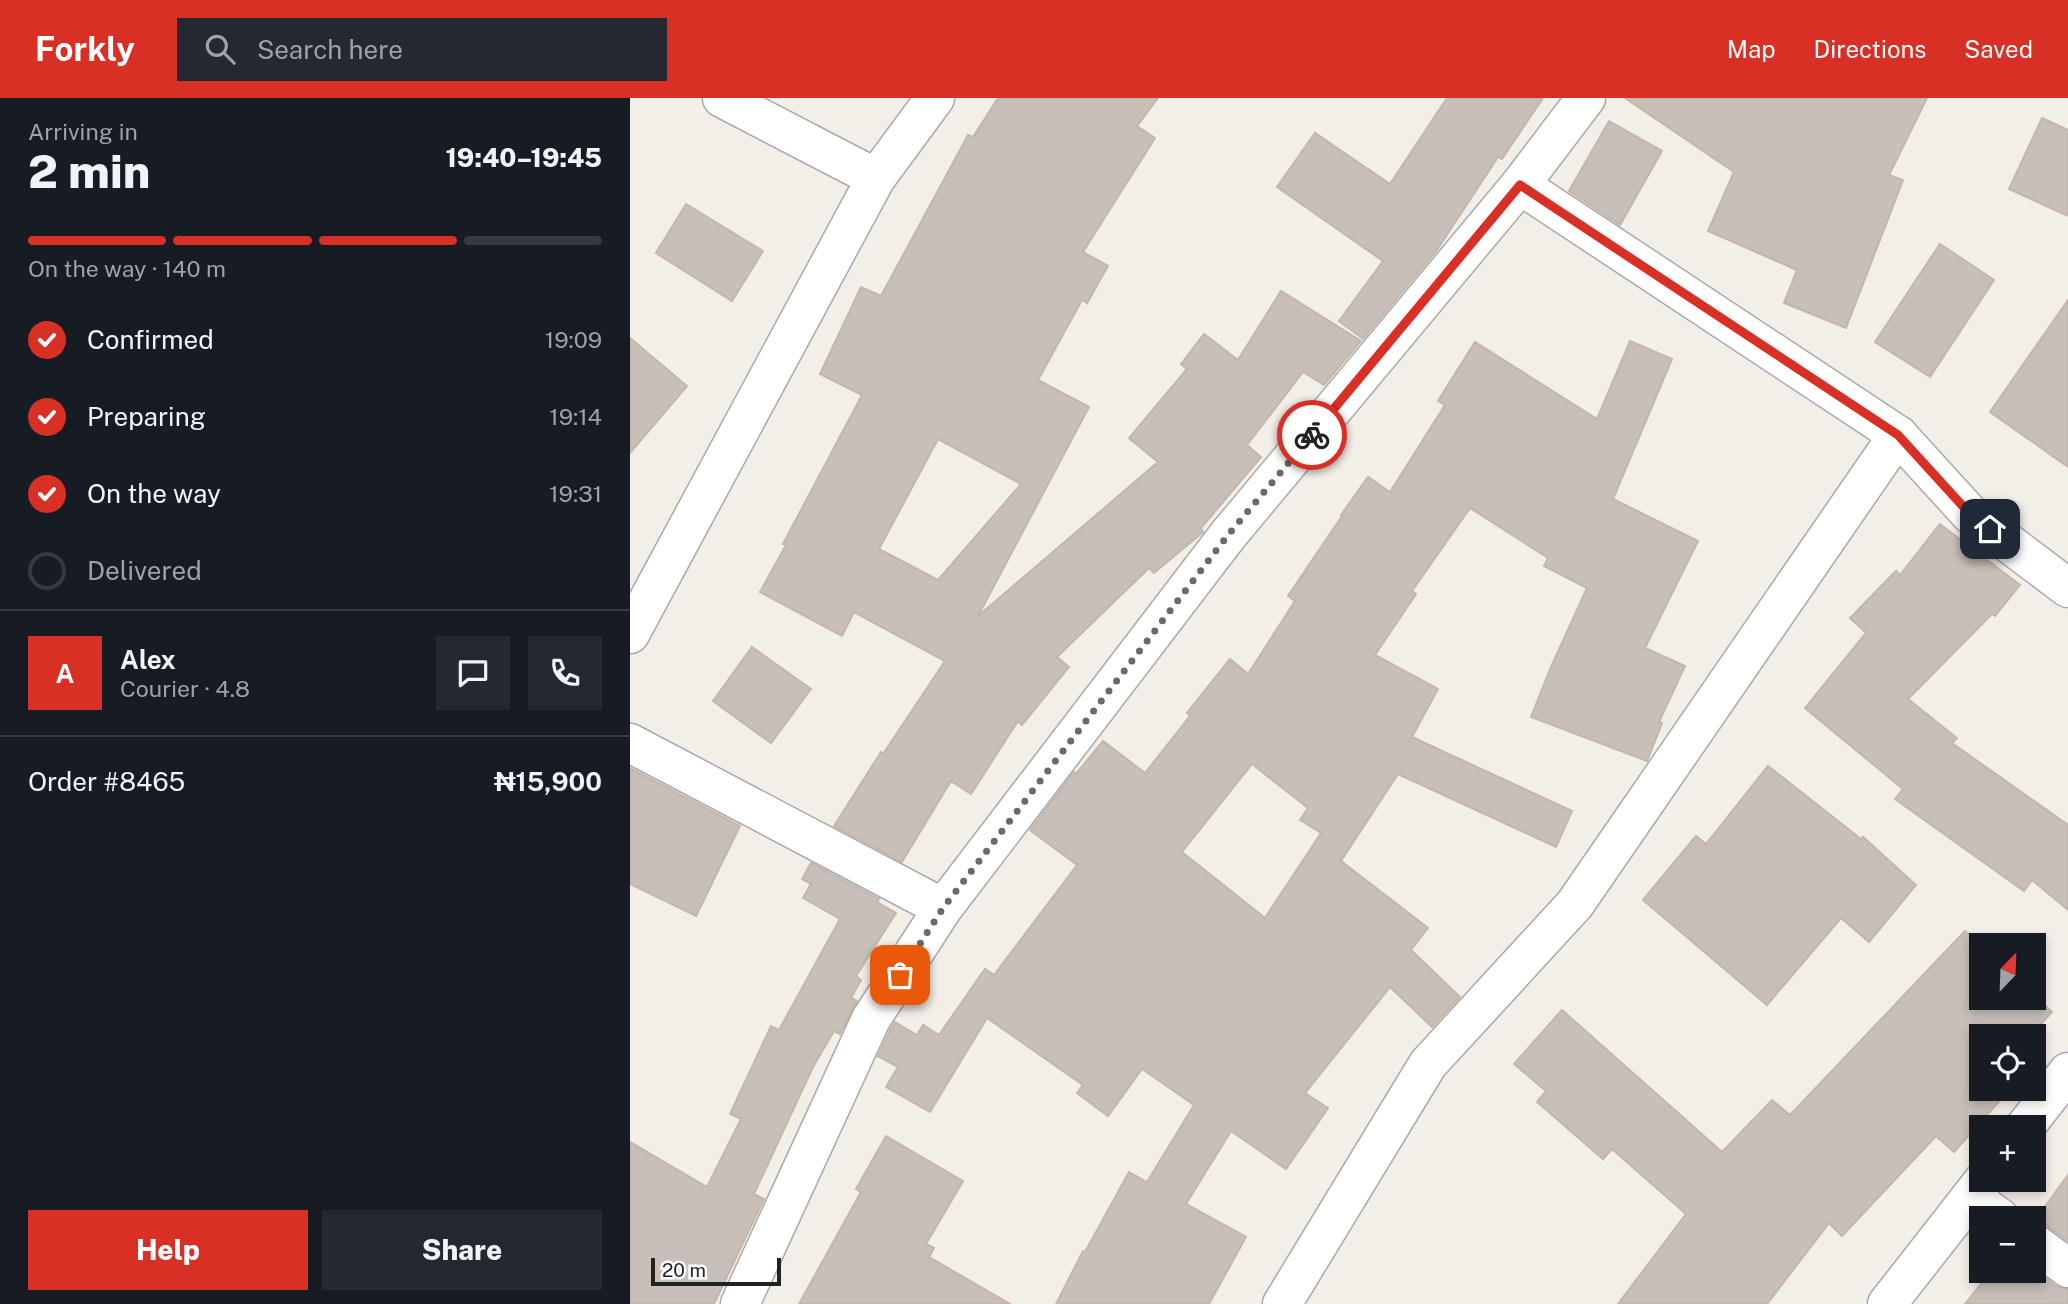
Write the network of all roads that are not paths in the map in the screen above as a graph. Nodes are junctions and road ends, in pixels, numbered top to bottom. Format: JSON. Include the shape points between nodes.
{"nodes":[{"id":1,"x":722,"y":98,"type":"edge"},
{"id":2,"x":935,"y":98,"type":"edge"},
{"id":3,"x":1587,"y":98,"type":"edge"},
{"id":4,"x":876,"y":178,"type":"junction"},
{"id":5,"x":1520,"y":185,"type":"junction"},
{"id":6,"x":1898,"y":435,"type":"junction"},
{"id":7,"x":2068,"y":587,"type":"edge"},
{"id":8,"x":630,"y":634,"type":"edge"},
{"id":9,"x":630,"y":743,"type":"edge"},
{"id":10,"x":943,"y":908,"type":"junction"},
{"id":11,"x":2068,"y":1072,"type":"edge"},
{"id":12,"x":2034,"y":1115,"type":"edge"},
{"id":13,"x":1985,"y":1198,"type":"edge"},
{"id":14,"x":2046,"y":1252,"type":"edge"},
{"id":15,"x":2068,"y":1268,"type":"edge"},
{"id":16,"x":740,"y":1304,"type":"edge"},
{"id":17,"x":1282,"y":1304,"type":"edge"},
{"id":18,"x":1887,"y":1304,"type":"edge"}],
"edges":[{"from":1,"to":4,"type":"street"},
{"from":2,"to":4,"type":"street"},
{"from":3,"to":5,"type":"street"},
{"from":4,"to":8,"type":"street"},
{"from":5,"to":6,"type":"street"},
{"from":5,"to":10,"type":"street","via":[[1228,535]]},
{"from":6,"to":7,"type":"street","via":[[1970,514]]},
{"from":6,"to":17,"type":"street","via":[[1575,904],[1429,1064]]},
{"from":9,"to":10,"type":"street"},
{"from":10,"to":16,"type":"street","via":[[870,1019]]},
{"from":11,"to":12,"type":"street"},
{"from":13,"to":18,"type":"street"},
{"from":14,"to":15,"type":"street"}]}
